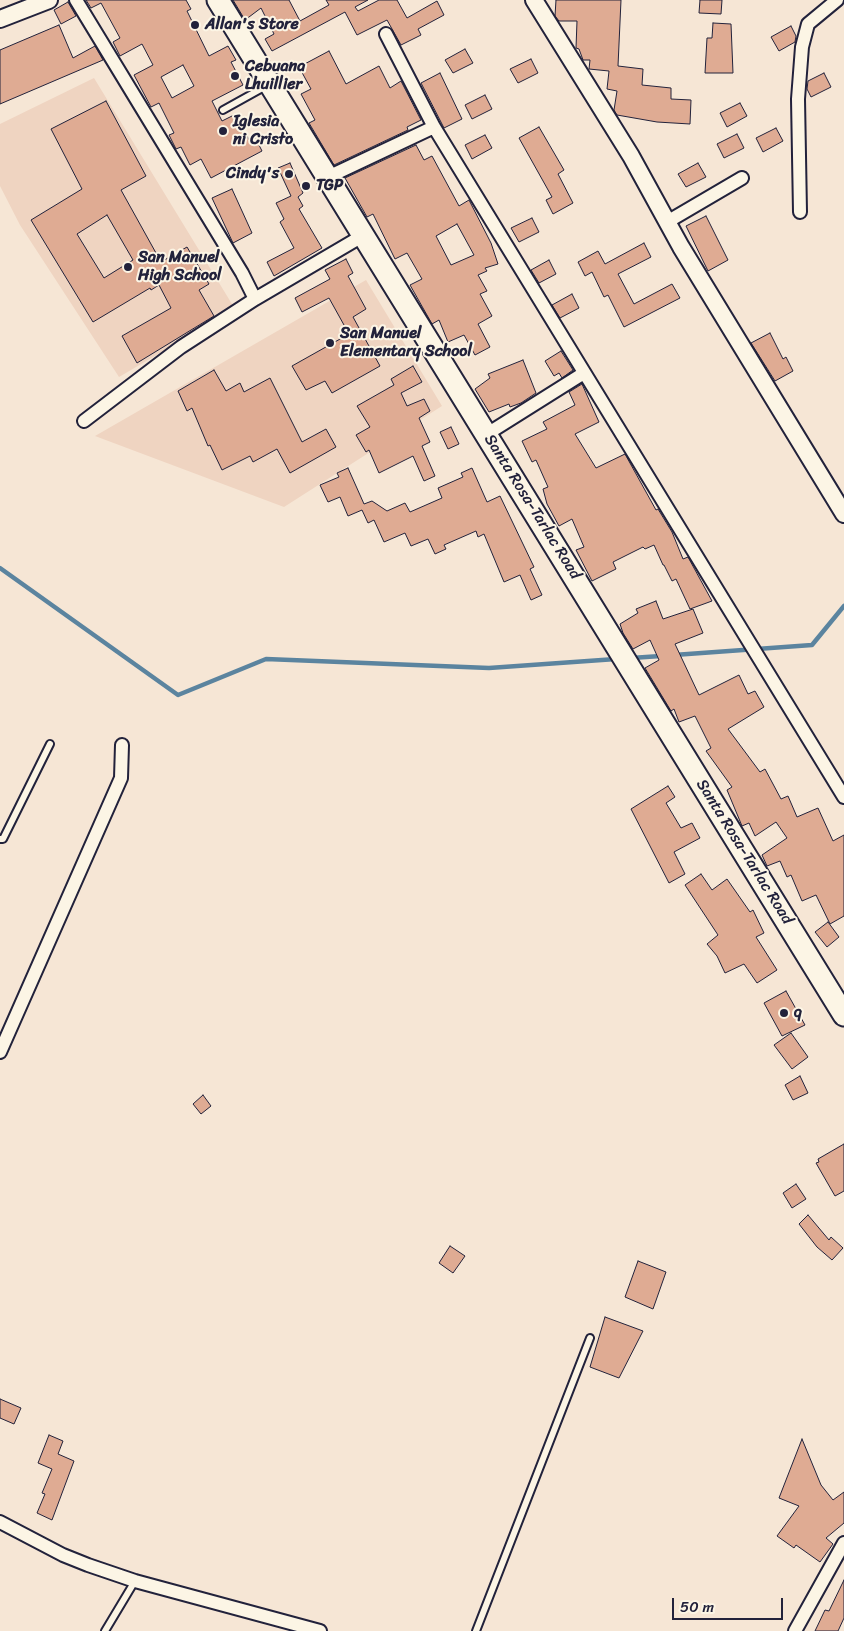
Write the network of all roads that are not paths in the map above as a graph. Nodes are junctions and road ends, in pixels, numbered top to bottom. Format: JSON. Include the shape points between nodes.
{"nodes":[{"id":1,"x":49,"y":0,"type":"edge"},
{"id":2,"x":76,"y":0,"type":"edge"},
{"id":3,"x":218,"y":0,"type":"edge"},
{"id":4,"x":534,"y":0,"type":"edge"},
{"id":5,"x":837,"y":0,"type":"edge"},
{"id":6,"x":0,"y":19,"type":"edge"},
{"id":7,"x":386,"y":34,"type":"dead end"},
{"id":8,"x":270,"y":84,"type":"junction"},
{"id":9,"x":223,"y":110,"type":"dead end"},
{"id":10,"x":434,"y":127,"type":"junction"},
{"id":11,"x":328,"y":177,"type":"junction"},
{"id":12,"x":742,"y":178,"type":"dead end"},
{"id":13,"x":800,"y":212,"type":"dead end"},
{"id":14,"x":667,"y":222,"type":"junction"},
{"id":15,"x":364,"y":235,"type":"junction"},
{"id":16,"x":255,"y":299,"type":"junction"},
{"id":17,"x":584,"y":373,"type":"junction"},
{"id":18,"x":84,"y":421,"type":"dead end"},
{"id":19,"x":487,"y":434,"type":"junction"},
{"id":20,"x":844,"y":514,"type":"edge"},
{"id":21,"x":50,"y":744,"type":"dead end"},
{"id":22,"x":122,"y":744,"type":"dead end"},
{"id":23,"x":844,"y":797,"type":"edge"},
{"id":24,"x":1,"y":841,"type":"edge"},
{"id":25,"x":844,"y":1015,"type":"edge"},
{"id":26,"x":0,"y":1052,"type":"edge"},
{"id":27,"x":590,"y":1338,"type":"dead end"},
{"id":28,"x":0,"y":1522,"type":"edge"},
{"id":29,"x":844,"y":1543,"type":"edge"},
{"id":30,"x":135,"y":1581,"type":"junction"},
{"id":31,"x":105,"y":1631,"type":"edge"},
{"id":32,"x":320,"y":1631,"type":"edge"},
{"id":33,"x":476,"y":1631,"type":"edge"},
{"id":34,"x":795,"y":1631,"type":"edge"}],
"edges":[{"from":1,"to":6,"type":"street"},
{"from":2,"to":16,"type":"street"},
{"from":3,"to":8,"type":"highway","name":"Santa Rosa-Tarlac Road"},
{"from":4,"to":14,"type":"street","via":[[631,156]]},
{"from":5,"to":13,"type":"street","via":[[808,24],[802,47],[798,99]]},
{"from":7,"to":10,"type":"street"},
{"from":8,"to":9,"type":"lane"},
{"from":8,"to":11,"type":"highway","name":"Santa Rosa-Tarlac Road"},
{"from":10,"to":11,"type":"street"},
{"from":10,"to":17,"type":"street"},
{"from":11,"to":15,"type":"highway","name":"Santa Rosa-Tarlac Road"},
{"from":12,"to":14,"type":"street"},
{"from":14,"to":20,"type":"street"},
{"from":15,"to":16,"type":"street"},
{"from":15,"to":19,"type":"highway","name":"Santa Rosa-Tarlac Road"},
{"from":16,"to":18,"type":"street","via":[[181,347]]},
{"from":17,"to":19,"type":"street"},
{"from":17,"to":23,"type":"street"},
{"from":19,"to":25,"type":"highway","name":"Santa Rosa-Tarlac Road"},
{"from":21,"to":24,"type":"lane"},
{"from":22,"to":26,"type":"street","via":[[121,778]]},
{"from":27,"to":33,"type":"lane"},
{"from":28,"to":30,"type":"street","via":[[62,1555]]},
{"from":29,"to":34,"type":"street"},
{"from":30,"to":31,"type":"lane"},
{"from":30,"to":32,"type":"street"}]}
